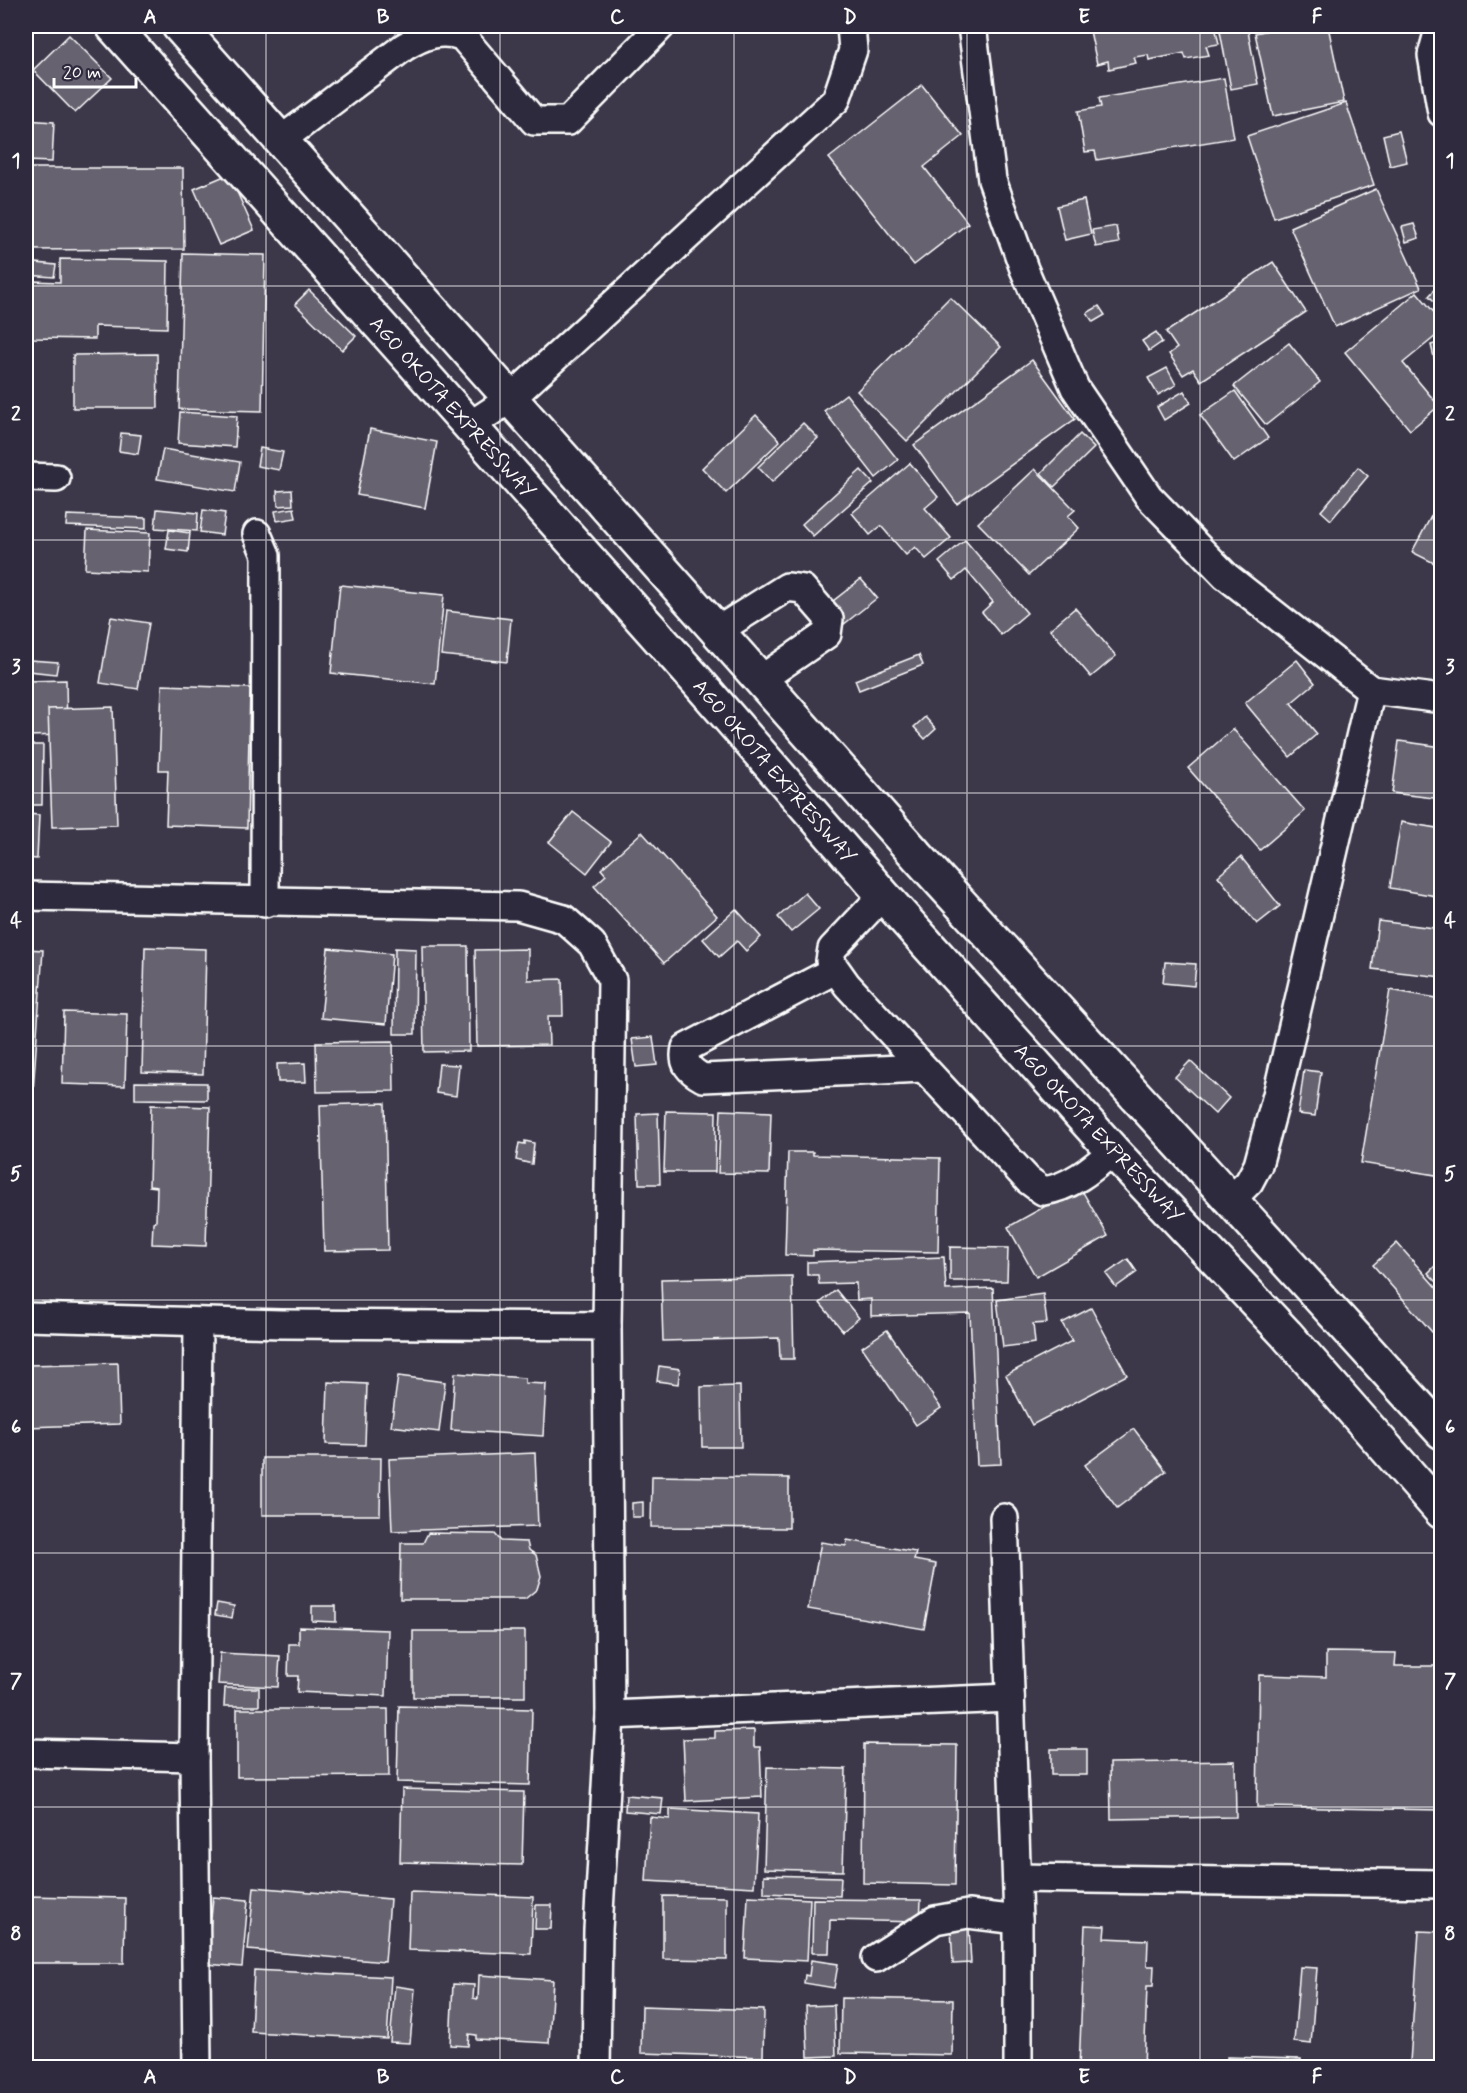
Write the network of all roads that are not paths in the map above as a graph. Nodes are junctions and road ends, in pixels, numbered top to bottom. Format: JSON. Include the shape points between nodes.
{"nodes":[{"id":1,"x":113,"y":26,"type":"edge"},
{"id":2,"x":179,"y":26,"type":"edge"},
{"id":3,"x":661,"y":26,"type":"edge"},
{"id":4,"x":851,"y":26,"type":"edge"},
{"id":5,"x":972,"y":26,"type":"edge"},
{"id":6,"x":1440,"y":26,"type":"edge"},
{"id":7,"x":1442,"y":113,"type":"edge"},
{"id":8,"x":280,"y":140,"type":"junction"},
{"id":9,"x":510,"y":399,"type":"junction"},
{"id":10,"x":469,"y":426,"type":"junction"},
{"id":11,"x":26,"y":477,"type":"edge"},
{"id":12,"x":56,"y":478,"type":"dead end"},
{"id":13,"x":257,"y":534,"type":"dead end"},
{"id":14,"x":717,"y":631,"type":"junction"},
{"id":15,"x":760,"y":680,"type":"junction"},
{"id":16,"x":1371,"y":690,"type":"junction"},
{"id":17,"x":1442,"y":699,"type":"edge"},
{"id":18,"x":884,"y":895,"type":"junction"},
{"id":19,"x":26,"y":896,"type":"edge"},
{"id":20,"x":265,"y":903,"type":"junction"},
{"id":21,"x":835,"y":970,"type":"junction"},
{"id":22,"x":923,"y":1068,"type":"junction"},
{"id":23,"x":1113,"y":1151,"type":"junction"},
{"id":24,"x":1232,"y":1200,"type":"junction"},
{"id":25,"x":26,"y":1317,"type":"edge"},
{"id":26,"x":198,"y":1323,"type":"junction"},
{"id":27,"x":607,"y":1326,"type":"junction"},
{"id":28,"x":1442,"y":1432,"type":"edge"},
{"id":29,"x":1442,"y":1512,"type":"edge"},
{"id":30,"x":1004,"y":1518,"type":"dead end"},
{"id":31,"x":1010,"y":1698,"type":"junction"},
{"id":32,"x":610,"y":1715,"type":"junction"},
{"id":33,"x":26,"y":1753,"type":"edge"},
{"id":34,"x":194,"y":1756,"type":"junction"},
{"id":35,"x":1017,"y":1878,"type":"junction"},
{"id":36,"x":1442,"y":1884,"type":"edge"},
{"id":37,"x":1018,"y":1920,"type":"junction"},
{"id":38,"x":876,"y":1958,"type":"dead end"},
{"id":39,"x":197,"y":2067,"type":"edge"},
{"id":40,"x":596,"y":2067,"type":"edge"},
{"id":41,"x":1018,"y":2067,"type":"edge"}],
"edges":[{"from":1,"to":10,"type":"main road","name":"AGO OKOTA EXPRESSWAY"},
{"from":2,"to":8,"type":"main road"},
{"from":3,"to":8,"type":"street","via":[[568,121],[534,121],[462,36],[447,31],[424,35],[404,47]]},
{"from":4,"to":9,"type":"street","via":[[853,50],[836,100]]},
{"from":5,"to":16,"type":"street","via":[[992,180],[1024,269],[1075,388],[1149,497],[1218,568]]},
{"from":6,"to":7,"type":"street","via":[[1432,55]]},
{"from":8,"to":9,"type":"main road"},
{"from":9,"to":10,"type":"street"},
{"from":9,"to":14,"type":"main road"},
{"from":10,"to":18,"type":"main road","name":"AGO OKOTA EXPRESSWAY"},
{"from":11,"to":12,"type":"street"},
{"from":13,"to":20,"type":"street","via":[[266,555]]},
{"from":14,"to":15,"type":"main road"},
{"from":14,"to":15,"type":"street","via":[[787,588],[803,590],[829,619],[827,634]]},
{"from":15,"to":24,"type":"main road"},
{"from":16,"to":17,"type":"street"},
{"from":16,"to":24,"type":"street","via":[[1258,1165]]},
{"from":18,"to":21,"type":"street","via":[[832,949],[830,961]]},
{"from":18,"to":23,"type":"main road","name":"AGO OKOTA EXPRESSWAY"},
{"from":19,"to":20,"type":"street"},
{"from":20,"to":27,"type":"street","via":[[518,906],[564,919],[592,944],[612,980]]},
{"from":21,"to":22,"type":"street"},
{"from":21,"to":22,"type":"street","via":[[686,1048],[685,1062],[703,1078]]},
{"from":22,"to":23,"type":"street","via":[[1028,1180],[1043,1191],[1056,1189],[1088,1172]]},
{"from":23,"to":29,"type":"main road","name":"AGO OKOTA EXPRESSWAY","via":[[1286,1334]]},
{"from":24,"to":28,"type":"main road"},
{"from":25,"to":26,"type":"street"},
{"from":26,"to":27,"type":"street"},
{"from":26,"to":34,"type":"street"},
{"from":27,"to":32,"type":"street"},
{"from":30,"to":31,"type":"street"},
{"from":31,"to":32,"type":"street"},
{"from":31,"to":35,"type":"street"},
{"from":32,"to":40,"type":"street","via":[[598,1930]]},
{"from":33,"to":34,"type":"street"},
{"from":34,"to":39,"type":"street"},
{"from":35,"to":36,"type":"street"},
{"from":35,"to":37,"type":"street"},
{"from":37,"to":38,"type":"street","via":[[968,1914],[934,1920]]},
{"from":37,"to":41,"type":"street"}]}
